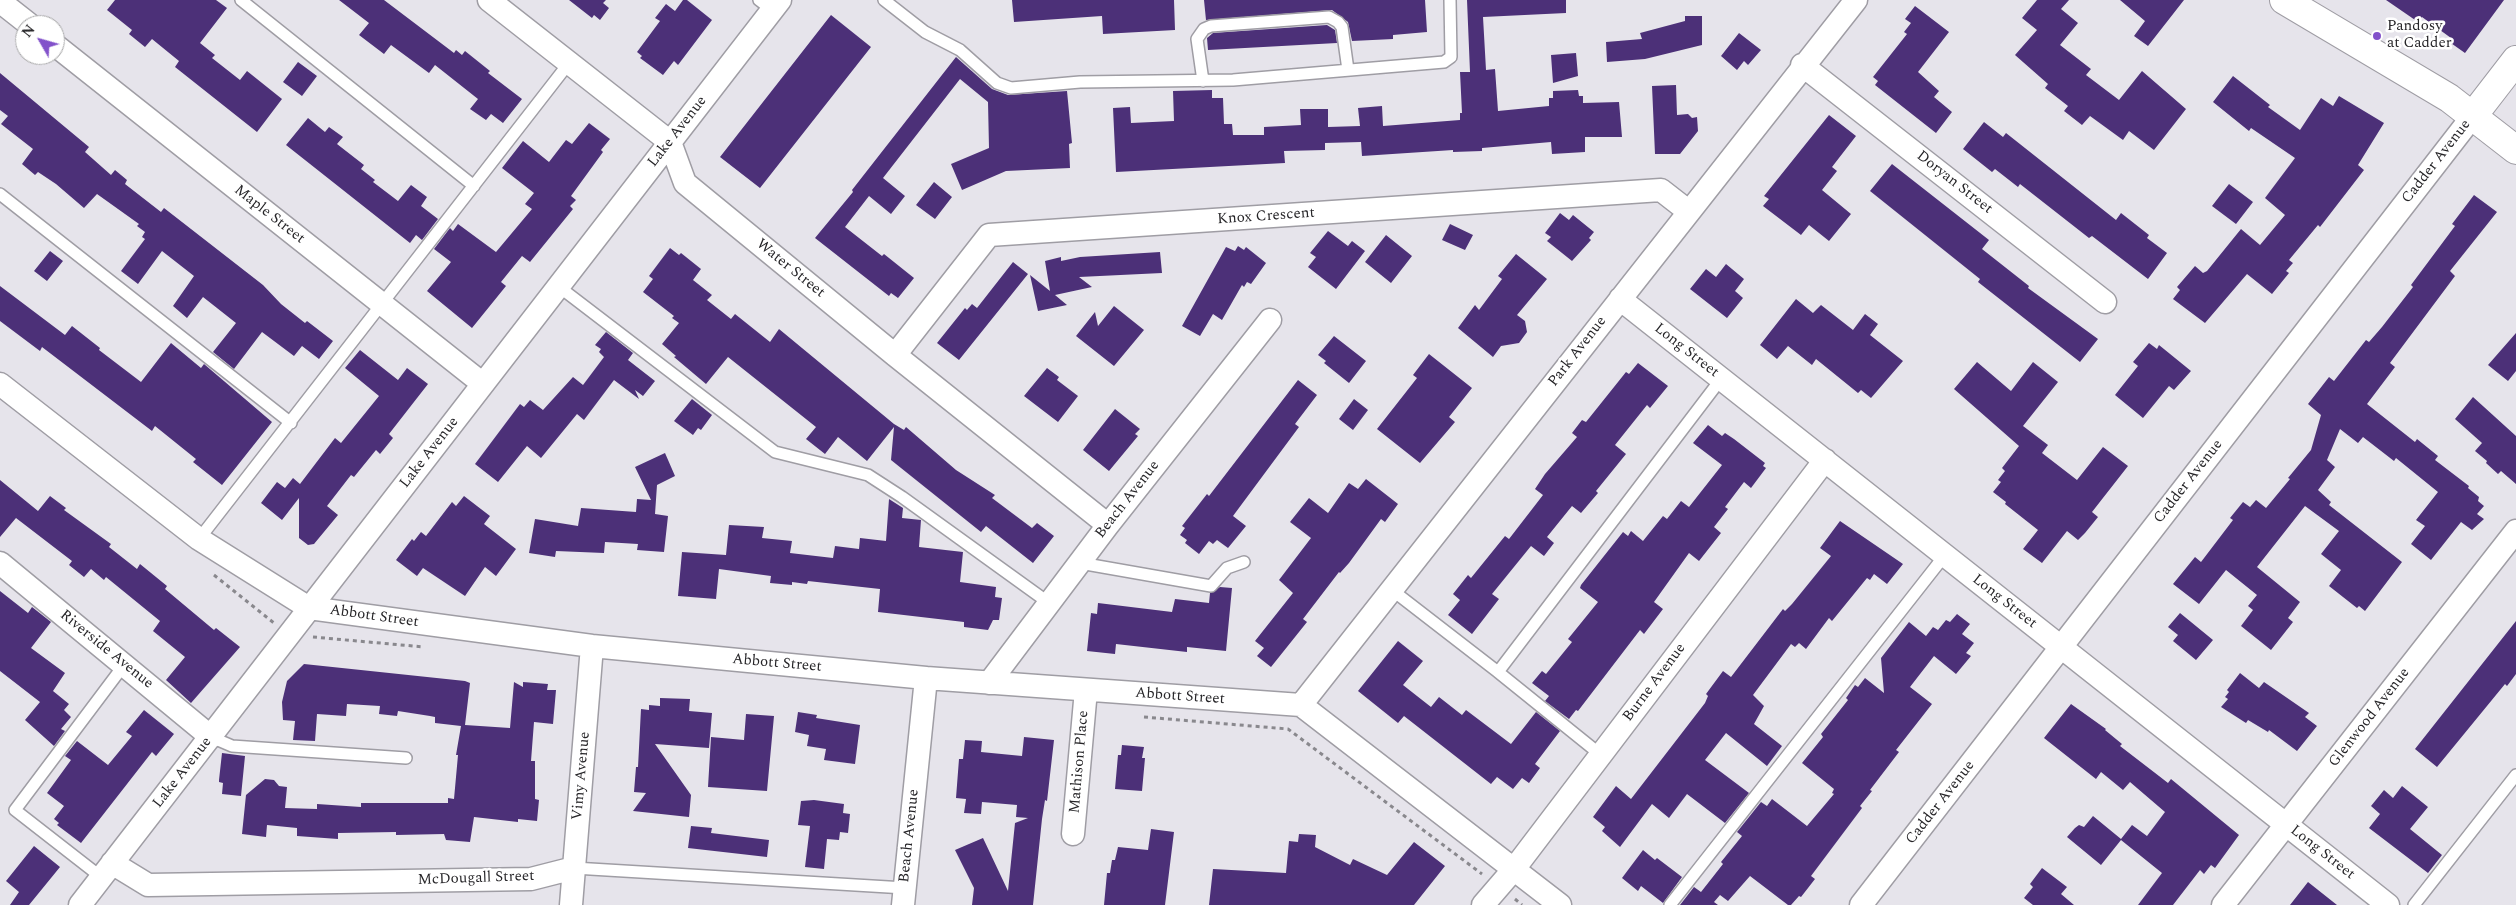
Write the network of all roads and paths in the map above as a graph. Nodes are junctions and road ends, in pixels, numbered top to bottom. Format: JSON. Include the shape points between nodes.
{"nodes":[{"id":1,"x":241,"y":0,"type":"edge"},
{"id":2,"x":490,"y":0,"type":"edge"},
{"id":3,"x":884,"y":0,"type":"edge"},
{"id":4,"x":1450,"y":0,"type":"edge"},
{"id":5,"x":1856,"y":0,"type":"edge"},
{"id":6,"x":2284,"y":0,"type":"edge"},
{"id":7,"x":2,"y":2,"type":"edge"},
{"id":8,"x":770,"y":3,"type":"edge"},
{"id":9,"x":18,"y":15,"type":"edge"},
{"id":10,"x":65,"y":53,"type":"edge"},
{"id":11,"x":2516,"y":60,"type":"edge"},
{"id":12,"x":569,"y":63,"type":"junction"},
{"id":13,"x":1802,"y":65,"type":"junction"},
{"id":14,"x":1348,"y":70,"type":"junction"},
{"id":15,"x":1203,"y":81,"type":"junction"},
{"id":16,"x":2472,"y":117,"type":"junction"},
{"id":17,"x":670,"y":142,"type":"junction"},
{"id":18,"x":2516,"y":150,"type":"edge"},
{"id":19,"x":474,"y":186,"type":"junction"},
{"id":20,"x":0,"y":194,"type":"edge"},
{"id":21,"x":1688,"y":211,"type":"junction"},
{"id":22,"x":558,"y":286,"type":"junction"},
{"id":23,"x":1620,"y":299,"type":"junction"},
{"id":24,"x":2105,"y":302,"type":"dead end"},
{"id":25,"x":382,"y":305,"type":"junction"},
{"id":26,"x":1270,"y":320,"type":"dead end"},
{"id":27,"x":895,"y":355,"type":"junction"},
{"id":28,"x":1721,"y":379,"type":"junction"},
{"id":29,"x":0,"y":384,"type":"edge"},
{"id":30,"x":483,"y":384,"type":"junction"},
{"id":31,"x":291,"y":423,"type":"junction"},
{"id":32,"x":1825,"y":460,"type":"junction"},
{"id":33,"x":1108,"y":526,"type":"junction"},
{"id":34,"x":2516,"y":530,"type":"edge"},
{"id":35,"x":199,"y":540,"type":"junction"},
{"id":36,"x":1945,"y":555,"type":"junction"},
{"id":37,"x":1244,"y":562,"type":"dead end"},
{"id":38,"x":0,"y":563,"type":"edge"},
{"id":39,"x":1080,"y":563,"type":"junction"},
{"id":40,"x":1392,"y":590,"type":"junction"},
{"id":41,"x":1049,"y":603,"type":"junction"},
{"id":42,"x":309,"y":608,"type":"junction"},
{"id":43,"x":592,"y":646,"type":"junction"},
{"id":44,"x":2062,"y":647,"type":"junction"},
{"id":45,"x":124,"y":665,"type":"junction"},
{"id":46,"x":1498,"y":672,"type":"junction"},
{"id":47,"x":926,"y":678,"type":"junction"},
{"id":48,"x":989,"y":682,"type":"junction"},
{"id":49,"x":1086,"y":690,"type":"junction"},
{"id":50,"x":1301,"y":705,"type":"junction"},
{"id":51,"x":211,"y":737,"type":"junction"},
{"id":52,"x":1600,"y":755,"type":"junction"},
{"id":53,"x":406,"y":758,"type":"dead end"},
{"id":54,"x":2516,"y":775,"type":"edge"},
{"id":55,"x":2286,"y":825,"type":"junction"},
{"id":56,"x":1073,"y":834,"type":"dead end"},
{"id":57,"x":574,"y":868,"type":"junction"},
{"id":58,"x":1514,"y":869,"type":"junction"},
{"id":59,"x":107,"y":870,"type":"junction"},
{"id":60,"x":149,"y":895,"type":"edge"},
{"id":61,"x":904,"y":896,"type":"edge"},
{"id":62,"x":80,"y":905,"type":"edge"},
{"id":63,"x":571,"y":905,"type":"edge"},
{"id":64,"x":1483,"y":905,"type":"edge"},
{"id":65,"x":1560,"y":905,"type":"edge"},
{"id":66,"x":1670,"y":905,"type":"edge"},
{"id":67,"x":1861,"y":905,"type":"edge"},
{"id":68,"x":2223,"y":905,"type":"edge"},
{"id":69,"x":2388,"y":905,"type":"edge"},
{"id":70,"x":2414,"y":905,"type":"edge"}],
"edges":[{"from":1,"to":19,"type":"lane"},
{"from":2,"to":12,"type":"street"},
{"from":3,"to":15,"type":"lane","via":[[925,32],[960,50],[1004,87],[1080,82]]},
{"from":4,"to":14,"type":"lane","via":[[1452,57],[1448,60]]},
{"from":5,"to":13,"type":"street","name":"Park Avenue"},
{"from":6,"to":16,"type":"main road","via":[[2449,98]]},
{"from":7,"to":9,"type":"street"},
{"from":8,"to":17,"type":"street","name":"Lake Avenue"},
{"from":10,"to":25,"type":"street","name":"Maple Street"},
{"from":11,"to":16,"type":"main road","name":"Cadder Avenue"},
{"from":12,"to":17,"type":"street"},
{"from":12,"to":19,"type":"lane"},
{"from":13,"to":21,"type":"street","name":"Park Avenue"},
{"from":13,"to":24,"type":"street","name":"Doryan Street"},
{"from":14,"to":15,"type":"lane"},
{"from":14,"to":15,"type":"lane","via":[[1342,27],[1329,17],[1204,29],[1197,39]]},
{"from":16,"to":18,"type":"main road"},
{"from":16,"to":44,"type":"street","name":"Cadder Avenue"},
{"from":17,"to":22,"type":"street","name":"Lake Avenue"},
{"from":17,"to":27,"type":"street","name":"Water Street","via":[[685,183]]},
{"from":19,"to":25,"type":"lane"},
{"from":20,"to":31,"type":"lane"},
{"from":21,"to":23,"type":"street","name":"Park Avenue"},
{"from":21,"to":27,"type":"street","name":"Knox Crescent","via":[[1661,190],[989,235]]},
{"from":22,"to":30,"type":"street","name":"Lake Avenue"},
{"from":22,"to":41,"type":"lane","via":[[775,452],[868,475]]},
{"from":23,"to":28,"type":"street","name":"Long Street"},
{"from":23,"to":40,"type":"street","name":"Park Avenue"},
{"from":25,"to":30,"type":"street","name":"Maple Street"},
{"from":25,"to":31,"type":"lane"},
{"from":26,"to":33,"type":"street","name":"Beach Avenue"},
{"from":27,"to":33,"type":"street","name":"Water Street"},
{"from":28,"to":32,"type":"street","name":"Long Street"},
{"from":28,"to":46,"type":"lane"},
{"from":29,"to":35,"type":"street","name":"Abbott Street"},
{"from":30,"to":42,"type":"street","name":"Lake Avenue"},
{"from":31,"to":35,"type":"lane"},
{"from":32,"to":36,"type":"street","name":"Long Street"},
{"from":32,"to":52,"type":"street","name":"Burne Avenue"},
{"from":33,"to":39,"type":"street","name":"Beach Avenue"},
{"from":34,"to":55,"type":"street","name":"Glenwood Avenue"},
{"from":35,"to":42,"type":"street","name":"Abbott Street"},
{"from":36,"to":44,"type":"street","name":"Long Street"},
{"from":36,"to":66,"type":"lane"},
{"from":37,"to":39,"type":"lane","via":[[1227,568],[1211,586]]},
{"from":38,"to":45,"type":"street","name":"Riverside Avenue"},
{"from":39,"to":41,"type":"street","name":"Beach Avenue"},
{"from":40,"to":46,"type":"lane"},
{"from":40,"to":50,"type":"street","name":"Park Avenue"},
{"from":41,"to":48,"type":"street","name":"Beach Avenue"},
{"from":42,"to":43,"type":"street","name":"Abbott Street"},
{"from":42,"to":51,"type":"street","name":"Lake Avenue"},
{"from":43,"to":47,"type":"street","name":"Abbott Street"},
{"from":43,"to":57,"type":"street","name":"Vimy Avenue"},
{"from":44,"to":55,"type":"street","name":"Long Street"},
{"from":44,"to":67,"type":"street","name":"Cadder Avenue"},
{"from":45,"to":51,"type":"street","name":"Riverside Avenue"},
{"from":45,"to":59,"type":"lane","via":[[15,810]]},
{"from":46,"to":52,"type":"lane"},
{"from":47,"to":48,"type":"street","name":"Abbott Street"},
{"from":47,"to":61,"type":"street","name":"Beach Avenue"},
{"from":48,"to":49,"type":"street","name":"Abbott Street"},
{"from":49,"to":50,"type":"street","name":"Abbott Street"},
{"from":49,"to":56,"type":"street","name":"Mathison Place"},
{"from":50,"to":58,"type":"street"},
{"from":51,"to":53,"type":"lane","via":[[232,746]]},
{"from":51,"to":59,"type":"street","name":"Lake Avenue"},
{"from":52,"to":58,"type":"street","name":"Burne Avenue"},
{"from":54,"to":70,"type":"lane"},
{"from":55,"to":68,"type":"street","name":"Glenwood Avenue"},
{"from":55,"to":69,"type":"street","name":"Long Street"},
{"from":57,"to":60,"type":"street","name":"McDougall Street","via":[[531,880]]},
{"from":57,"to":61,"type":"lane","name":"McDougall Street"},
{"from":57,"to":63,"type":"street","name":"Vimy Avenue"},
{"from":58,"to":64,"type":"street","name":"Burne Avenue"},
{"from":58,"to":65,"type":"street"},
{"from":59,"to":60,"type":"street","name":"McDougall Street"},
{"from":59,"to":62,"type":"street","name":"Lake Avenue"}]}
